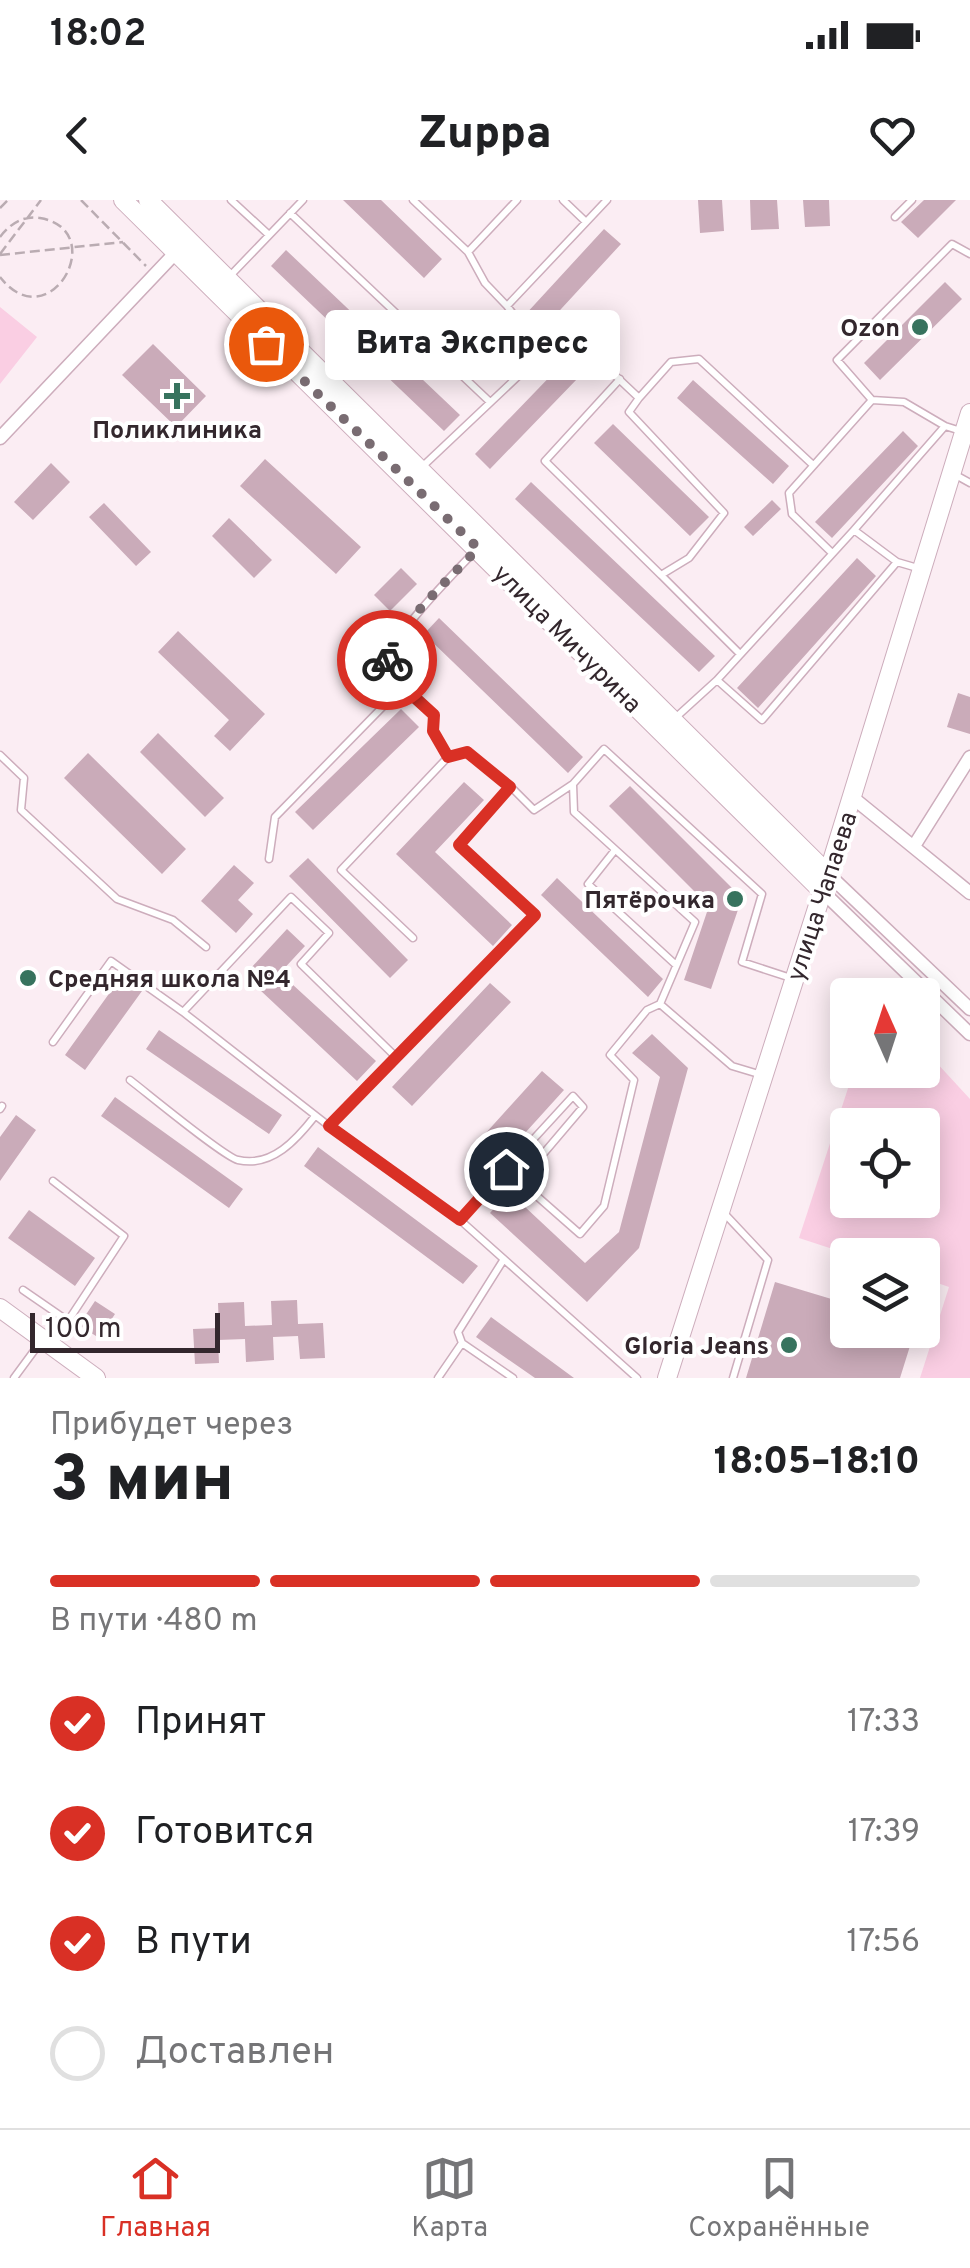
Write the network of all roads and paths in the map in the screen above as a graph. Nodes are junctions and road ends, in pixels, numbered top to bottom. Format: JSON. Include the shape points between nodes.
{"nodes":[{"id":1,"x":8,"y":200,"type":"edge"},
{"id":2,"x":41,"y":200,"type":"edge"},
{"id":3,"x":81,"y":200,"type":"edge"},
{"id":4,"x":123,"y":200,"type":"edge"},
{"id":5,"x":148,"y":200,"type":"edge"},
{"id":6,"x":230,"y":200,"type":"edge"},
{"id":7,"x":303,"y":200,"type":"edge"},
{"id":8,"x":413,"y":200,"type":"edge"},
{"id":9,"x":517,"y":200,"type":"edge"},
{"id":10,"x":564,"y":200,"type":"edge"},
{"id":11,"x":607,"y":200,"type":"edge"},
{"id":12,"x":912,"y":200,"type":"edge"},
{"id":13,"x":0,"y":208,"type":"edge"},
{"id":14,"x":290,"y":213,"type":"junction"},
{"id":15,"x":28,"y":218,"type":"junction"},
{"id":16,"x":896,"y":218,"type":"dead end"},
{"id":17,"x":586,"y":222,"type":"junction"},
{"id":18,"x":268,"y":236,"type":"junction"},
{"id":19,"x":0,"y":237,"type":"edge"},
{"id":20,"x":123,"y":242,"type":"junction"},
{"id":21,"x":181,"y":247,"type":"junction"},
{"id":22,"x":72,"y":248,"type":"junction"},
{"id":23,"x":468,"y":252,"type":"junction"},
{"id":24,"x":970,"y":254,"type":"edge"},
{"id":25,"x":0,"y":255,"type":"edge"},
{"id":26,"x":154,"y":274,"type":"junction"},
{"id":27,"x":0,"y":277,"type":"edge"},
{"id":28,"x":220,"y":287,"type":"junction"},
{"id":29,"x":507,"y":306,"type":"junction"},
{"id":30,"x":543,"y":352,"type":"junction"},
{"id":31,"x":620,"y":379,"type":"junction"},
{"id":32,"x":639,"y":398,"type":"junction"},
{"id":33,"x":872,"y":400,"type":"junction"},
{"id":34,"x":490,"y":402,"type":"junction"},
{"id":35,"x":970,"y":413,"type":"edge"},
{"id":36,"x":945,"y":426,"type":"junction"},
{"id":37,"x":964,"y":432,"type":"junction"},
{"id":38,"x":0,"y":438,"type":"edge"},
{"id":39,"x":813,"y":465,"type":"junction"},
{"id":40,"x":418,"y":471,"type":"junction"},
{"id":41,"x":952,"y":472,"type":"junction"},
{"id":42,"x":970,"y":482,"type":"edge"},
{"id":43,"x":854,"y":530,"type":"junction"},
{"id":44,"x":478,"y":548,"type":"junction"},
{"id":45,"x":832,"y":553,"type":"junction"},
{"id":46,"x":897,"y":562,"type":"junction"},
{"id":47,"x":922,"y":570,"type":"junction"},
{"id":48,"x":661,"y":575,"type":"junction"},
{"id":49,"x":740,"y":654,"type":"junction"},
{"id":50,"x":717,"y":680,"type":"junction"},
{"id":51,"x":403,"y":686,"type":"junction"},
{"id":52,"x":673,"y":720,"type":"junction"},
{"id":53,"x":0,"y":755,"type":"edge"},
{"id":54,"x":448,"y":757,"type":"junction"},
{"id":55,"x":970,"y":758,"type":"edge"},
{"id":56,"x":9,"y":764,"type":"junction"},
{"id":57,"x":0,"y":774,"type":"edge"},
{"id":58,"x":574,"y":784,"type":"junction"},
{"id":59,"x":510,"y":787,"type":"junction"},
{"id":60,"x":852,"y":797,"type":"junction"},
{"id":61,"x":914,"y":846,"type":"junction"},
{"id":62,"x":615,"y":850,"type":"junction"},
{"id":63,"x":269,"y":859,"type":"dead end"},
{"id":64,"x":826,"y":883,"type":"junction"},
{"id":65,"x":970,"y":893,"type":"edge"},
{"id":66,"x":413,"y":938,"type":"dead end"},
{"id":67,"x":206,"y":946,"type":"dead end"},
{"id":68,"x":676,"y":966,"type":"junction"},
{"id":69,"x":795,"y":979,"type":"junction"},
{"id":70,"x":660,"y":1004,"type":"junction"},
{"id":71,"x":970,"y":1009,"type":"edge"},
{"id":72,"x":183,"y":1012,"type":"junction"},
{"id":73,"x":970,"y":1034,"type":"edge"},
{"id":74,"x":52,"y":1042,"type":"dead end"},
{"id":75,"x":396,"y":1058,"type":"junction"},
{"id":76,"x":764,"y":1076,"type":"junction"},
{"id":77,"x":130,"y":1080,"type":"dead end"},
{"id":78,"x":316,"y":1116,"type":"junction"},
{"id":79,"x":329,"y":1126,"type":"junction"},
{"id":80,"x":506,"y":1169,"type":"junction"},
{"id":81,"x":521,"y":1180,"type":"junction"},
{"id":82,"x":53,"y":1181,"type":"dead end"},
{"id":83,"x":721,"y":1209,"type":"junction"},
{"id":84,"x":460,"y":1220,"type":"junction"},
{"id":85,"x":504,"y":1259,"type":"junction"},
{"id":86,"x":22,"y":1290,"type":"dead end"},
{"id":87,"x":0,"y":1308,"type":"edge"},
{"id":88,"x":68,"y":1320,"type":"junction"},
{"id":89,"x":47,"y":1343,"type":"junction"},
{"id":90,"x":462,"y":1343,"type":"junction"},
{"id":91,"x":14,"y":1378,"type":"edge"},
{"id":92,"x":96,"y":1378,"type":"edge"},
{"id":93,"x":438,"y":1378,"type":"edge"},
{"id":94,"x":513,"y":1378,"type":"edge"},
{"id":95,"x":636,"y":1378,"type":"edge"},
{"id":96,"x":666,"y":1378,"type":"edge"},
{"id":97,"x":734,"y":1378,"type":"edge"}],
"edges":[{"from":1,"to":13,"type":"path"},
{"from":2,"to":15,"type":"path"},
{"from":3,"to":20,"type":"path"},
{"from":4,"to":21,"type":"street","name":"улица Мичурина"},
{"from":5,"to":21,"type":"street","name":"улица Мичурина"},
{"from":6,"to":18,"type":"lane"},
{"from":7,"to":14,"type":"lane"},
{"from":8,"to":23,"type":"lane"},
{"from":9,"to":23,"type":"lane"},
{"from":10,"to":17,"type":"lane"},
{"from":11,"to":17,"type":"lane"},
{"from":12,"to":16,"type":"lane"},
{"from":14,"to":18,"type":"lane"},
{"from":14,"to":34,"type":"lane"},
{"from":15,"to":19,"type":"path"},
{"from":15,"to":22,"type":"path","via":[[59,226]]},
{"from":15,"to":25,"type":"path"},
{"from":17,"to":29,"type":"lane"},
{"from":18,"to":28,"type":"lane"},
{"from":20,"to":22,"type":"path"},
{"from":20,"to":26,"type":"path"},
{"from":21,"to":26,"type":"street"},
{"from":21,"to":28,"type":"street","name":"улица Мичурина"},
{"from":22,"to":25,"type":"path"},
{"from":22,"to":27,"type":"path","via":[[65,280],[44,294],[19,293]]},
{"from":23,"to":29,"type":"lane"},
{"from":24,"to":33,"type":"lane","via":[[952,244],[837,360]]},
{"from":26,"to":38,"type":"street"},
{"from":28,"to":40,"type":"street","name":"улица Мичурина"},
{"from":28,"to":44,"type":"street","name":"улица Мичурина"},
{"from":29,"to":30,"type":"lane"},
{"from":30,"to":31,"type":"lane","via":[[567,330]]},
{"from":30,"to":34,"type":"lane"},
{"from":31,"to":32,"type":"lane"},
{"from":31,"to":48,"type":"lane","via":[[545,461]]},
{"from":32,"to":39,"type":"lane","via":[[670,362],[698,359]]},
{"from":32,"to":48,"type":"lane","via":[[629,412],[724,513],[689,558]]},
{"from":33,"to":36,"type":"lane","via":[[904,402]]},
{"from":33,"to":39,"type":"lane"},
{"from":34,"to":40,"type":"lane"},
{"from":35,"to":37,"type":"street","name":"улица Чапаева"},
{"from":36,"to":37,"type":"lane"},
{"from":36,"to":43,"type":"lane"},
{"from":37,"to":41,"type":"street","name":"улица Чапаева"},
{"from":39,"to":45,"type":"lane","via":[[789,493],[792,514]]},
{"from":40,"to":52,"type":"street","name":"улица Мичурина"},
{"from":41,"to":42,"type":"lane"},
{"from":41,"to":47,"type":"street","name":"улица Чапаева"},
{"from":43,"to":45,"type":"lane"},
{"from":43,"to":46,"type":"lane"},
{"from":44,"to":51,"type":"lane","via":[[391,647],[388,673]]},
{"from":44,"to":64,"type":"street","name":"улица Мичурина"},
{"from":45,"to":49,"type":"lane"},
{"from":46,"to":47,"type":"lane"},
{"from":46,"to":50,"type":"lane","via":[[762,720]]},
{"from":47,"to":60,"type":"street","name":"улица Чапаева"},
{"from":48,"to":49,"type":"lane"},
{"from":49,"to":50,"type":"lane"},
{"from":50,"to":52,"type":"lane"},
{"from":51,"to":54,"type":"lane","via":[[434,715],[433,731]]},
{"from":51,"to":63,"type":"lane","via":[[275,817]]},
{"from":52,"to":64,"type":"street","name":"улица Мичурина"},
{"from":53,"to":56,"type":"lane"},
{"from":54,"to":59,"type":"lane","via":[[467,752]]},
{"from":54,"to":66,"type":"lane","via":[[341,870]]},
{"from":55,"to":61,"type":"street"},
{"from":56,"to":57,"type":"lane"},
{"from":56,"to":67,"type":"lane","via":[[24,778],[21,810],[117,900],[173,920]]},
{"from":58,"to":59,"type":"lane","via":[[534,810]]},
{"from":58,"to":62,"type":"lane","via":[[574,812]]},
{"from":58,"to":69,"type":"lane","via":[[604,749],[762,894],[742,962]]},
{"from":59,"to":75,"type":"lane","via":[[459,845],[535,915]]},
{"from":60,"to":61,"type":"street"},
{"from":60,"to":64,"type":"street","name":"улица Чапаева"},
{"from":61,"to":65,"type":"street"},
{"from":62,"to":68,"type":"lane","via":[[694,922]]},
{"from":62,"to":68,"type":"lane","via":[[588,884]]},
{"from":64,"to":69,"type":"street","name":"улица Чапаева"},
{"from":64,"to":71,"type":"street","name":"улица Мичурина"},
{"from":64,"to":73,"type":"street","name":"улица Мичурина"},
{"from":68,"to":70,"type":"lane"},
{"from":69,"to":76,"type":"street","name":"улица Чапаева"},
{"from":70,"to":76,"type":"lane","via":[[732,1066]]},
{"from":70,"to":81,"type":"lane","via":[[647,1010],[610,1055],[634,1080],[604,1206],[580,1234]]},
{"from":72,"to":74,"type":"lane","via":[[111,961]]},
{"from":72,"to":75,"type":"lane","via":[[291,898],[329,933],[301,964]]},
{"from":72,"to":78,"type":"lane"},
{"from":75,"to":79,"type":"lane"},
{"from":76,"to":83,"type":"street","name":"улица Чапаева"},
{"from":77,"to":78,"type":"lane","via":[[236,1160],[264,1159],[291,1145]]},
{"from":78,"to":79,"type":"lane"},
{"from":79,"to":84,"type":"lane"},
{"from":80,"to":81,"type":"lane"},
{"from":80,"to":81,"type":"lane","via":[[573,1096],[584,1106]]},
{"from":80,"to":84,"type":"lane"},
{"from":82,"to":88,"type":"lane","via":[[124,1236]]},
{"from":83,"to":96,"type":"street","name":"улица Чапаева"},
{"from":83,"to":97,"type":"lane","via":[[768,1260]]},
{"from":84,"to":85,"type":"lane"},
{"from":85,"to":90,"type":"lane","via":[[458,1332]]},
{"from":85,"to":95,"type":"lane"},
{"from":86,"to":88,"type":"lane"},
{"from":87,"to":89,"type":"street"},
{"from":88,"to":89,"type":"lane"},
{"from":89,"to":91,"type":"lane"},
{"from":89,"to":92,"type":"street"},
{"from":90,"to":93,"type":"lane"},
{"from":90,"to":94,"type":"lane"}]}
